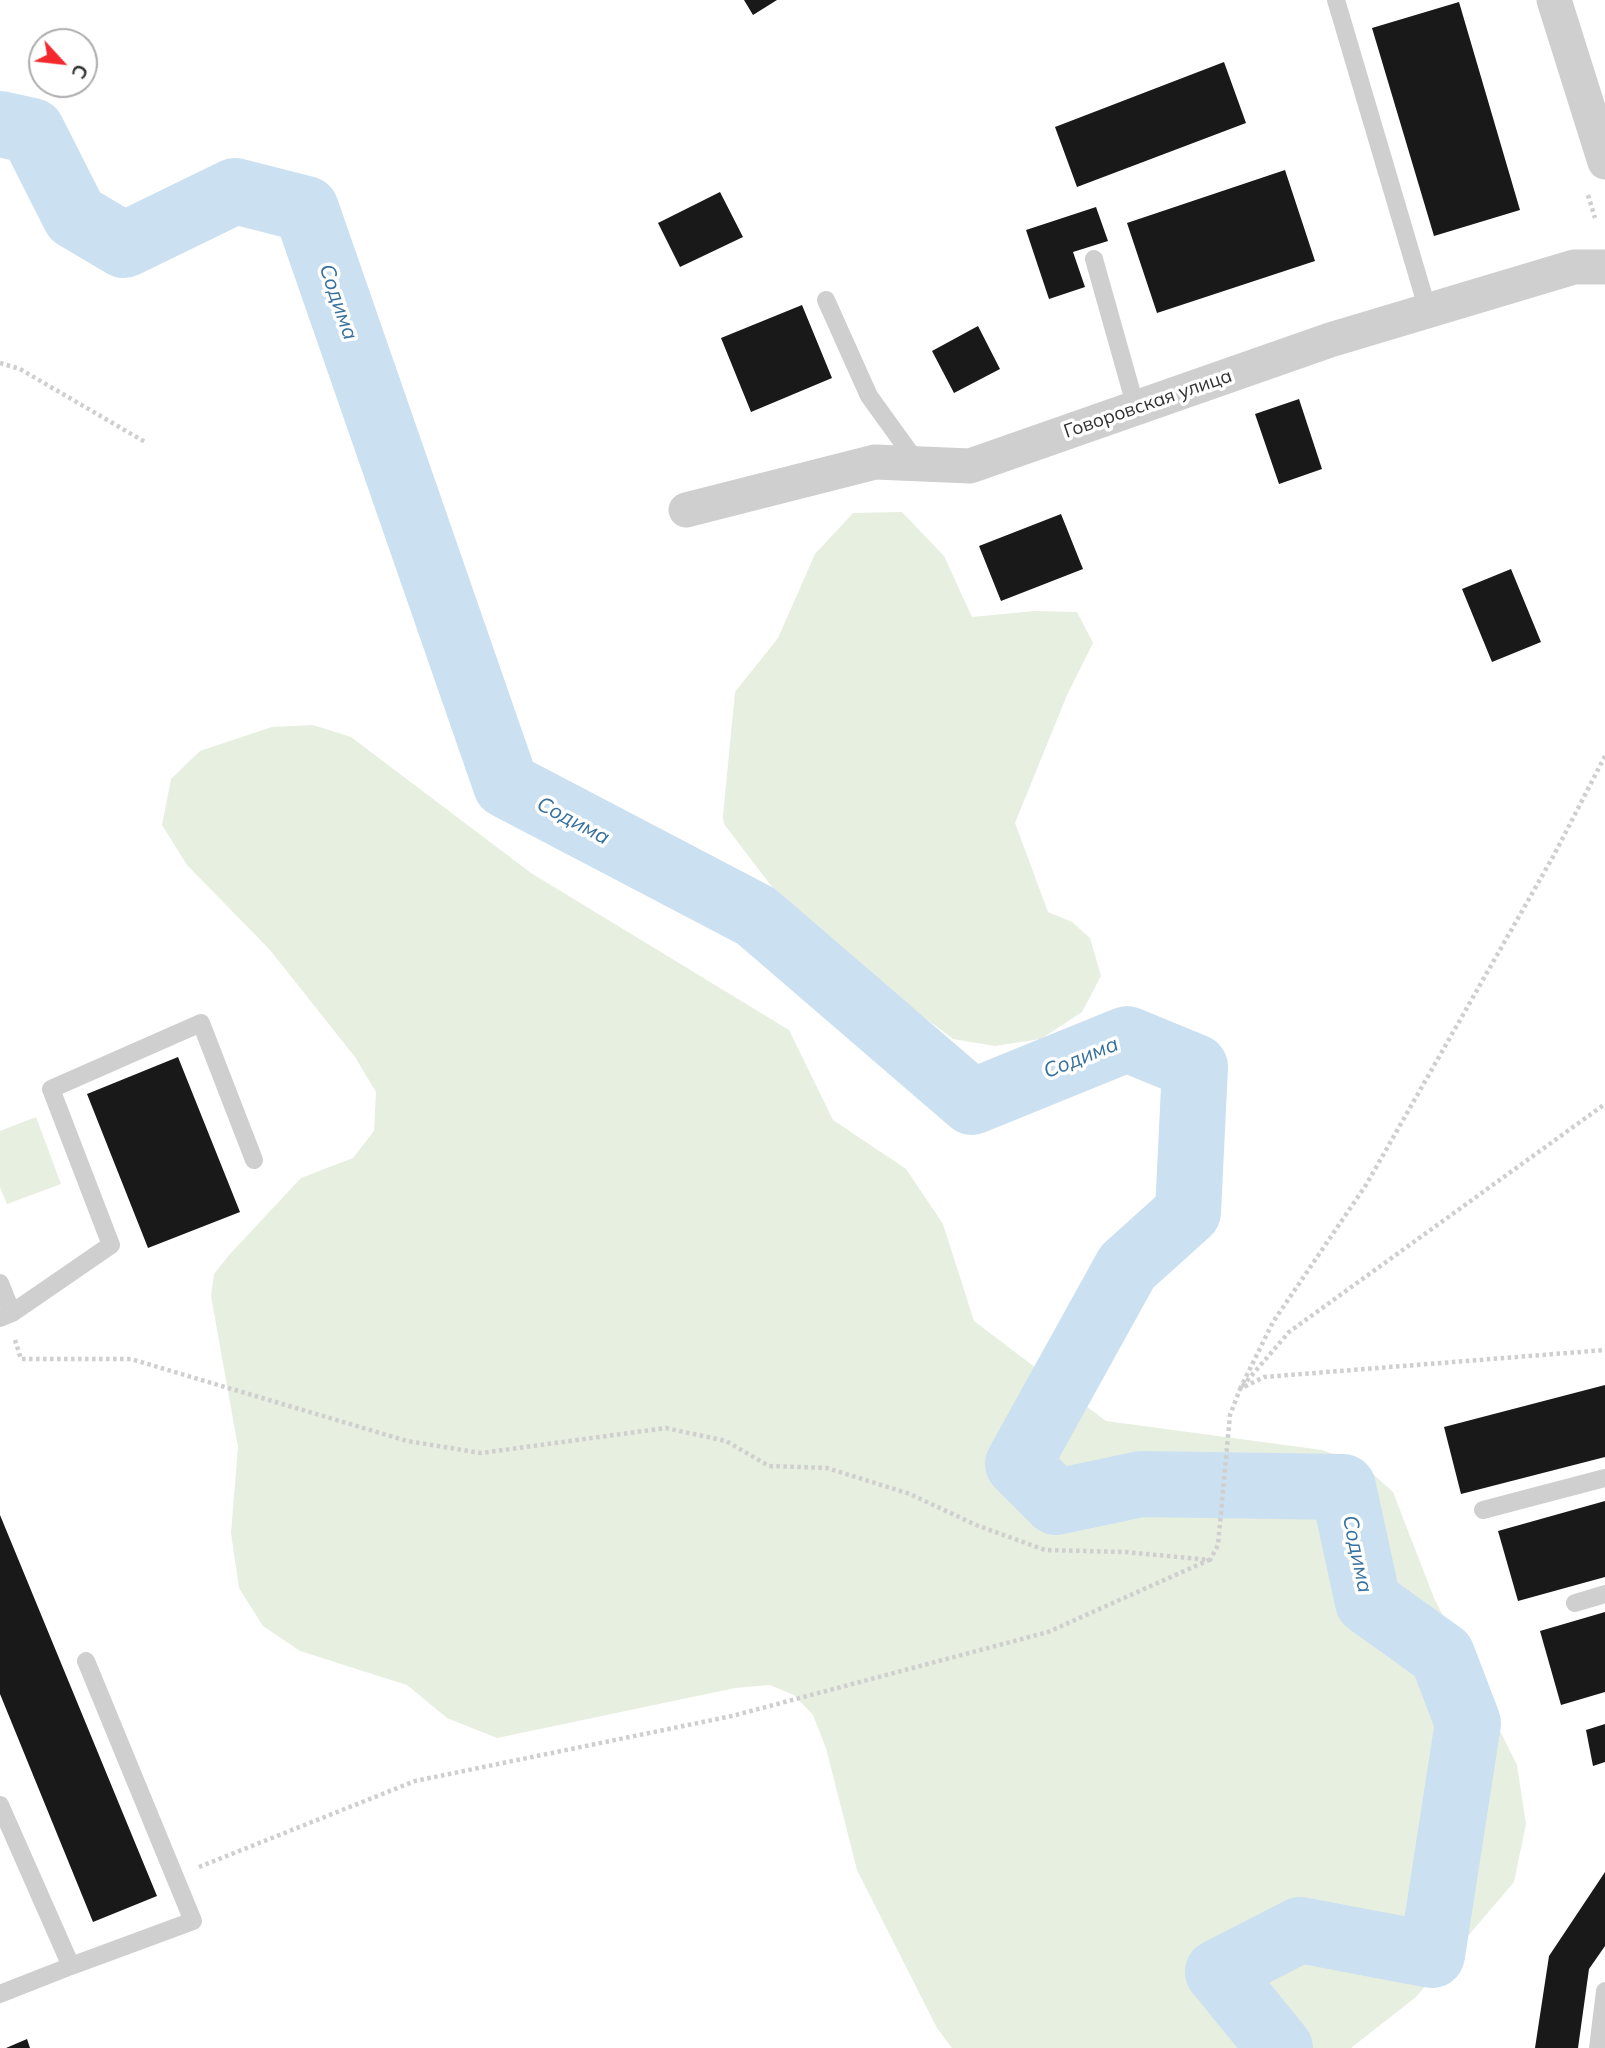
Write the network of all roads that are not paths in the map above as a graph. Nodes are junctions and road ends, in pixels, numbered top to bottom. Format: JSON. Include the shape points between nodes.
{"nodes":[{"id":1,"x":1336,"y":0,"type":"edge"},
{"id":2,"x":1554,"y":0,"type":"edge"},
{"id":3,"x":1605,"y":162,"type":"edge"},
{"id":4,"x":1094,"y":259,"type":"dead end"},
{"id":5,"x":1605,"y":267,"type":"edge"},
{"id":6,"x":826,"y":300,"type":"dead end"},
{"id":7,"x":1428,"y":311,"type":"junction"},
{"id":8,"x":1136,"y":408,"type":"junction"},
{"id":9,"x":918,"y":464,"type":"junction"},
{"id":10,"x":686,"y":510,"type":"dead end"},
{"id":11,"x":254,"y":1160,"type":"dead end"},
{"id":12,"x":0,"y":1283,"type":"edge"},
{"id":13,"x":6,"y":1315,"type":"edge"},
{"id":14,"x":1605,"y":1478,"type":"edge"},
{"id":15,"x":1483,"y":1510,"type":"dead end"},
{"id":16,"x":1605,"y":1594,"type":"edge"},
{"id":17,"x":1575,"y":1603,"type":"dead end"},
{"id":18,"x":86,"y":1661,"type":"dead end"},
{"id":19,"x":0,"y":1805,"type":"edge"},
{"id":20,"x":71,"y":1966,"type":"junction"},
{"id":21,"x":1605,"y":1991,"type":"edge"},
{"id":22,"x":0,"y":1994,"type":"edge"},
{"id":23,"x":1598,"y":2048,"type":"edge"}],
"edges":[{"from":1,"to":7,"type":"lane"},
{"from":2,"to":3,"type":"street"},
{"from":4,"to":8,"type":"lane"},
{"from":5,"to":7,"type":"street","name":"Говоровская улица","via":[[1574,267]]},
{"from":6,"to":9,"type":"lane","via":[[869,396]]},
{"from":7,"to":8,"type":"street","name":"Говоровская улица"},
{"from":8,"to":9,"type":"street","name":"Говоровская улица","via":[[971,466]]},
{"from":9,"to":10,"type":"street","name":"Говоровская улица","via":[[875,462]]},
{"from":11,"to":13,"type":"lane","via":[[201,1023],[51,1089],[111,1245]]},
{"from":12,"to":13,"type":"lane"},
{"from":14,"to":15,"type":"lane"},
{"from":16,"to":17,"type":"lane"},
{"from":18,"to":20,"type":"lane","via":[[192,1921]]},
{"from":19,"to":20,"type":"lane"},
{"from":20,"to":22,"type":"lane"},
{"from":21,"to":23,"type":"lane"}]}
